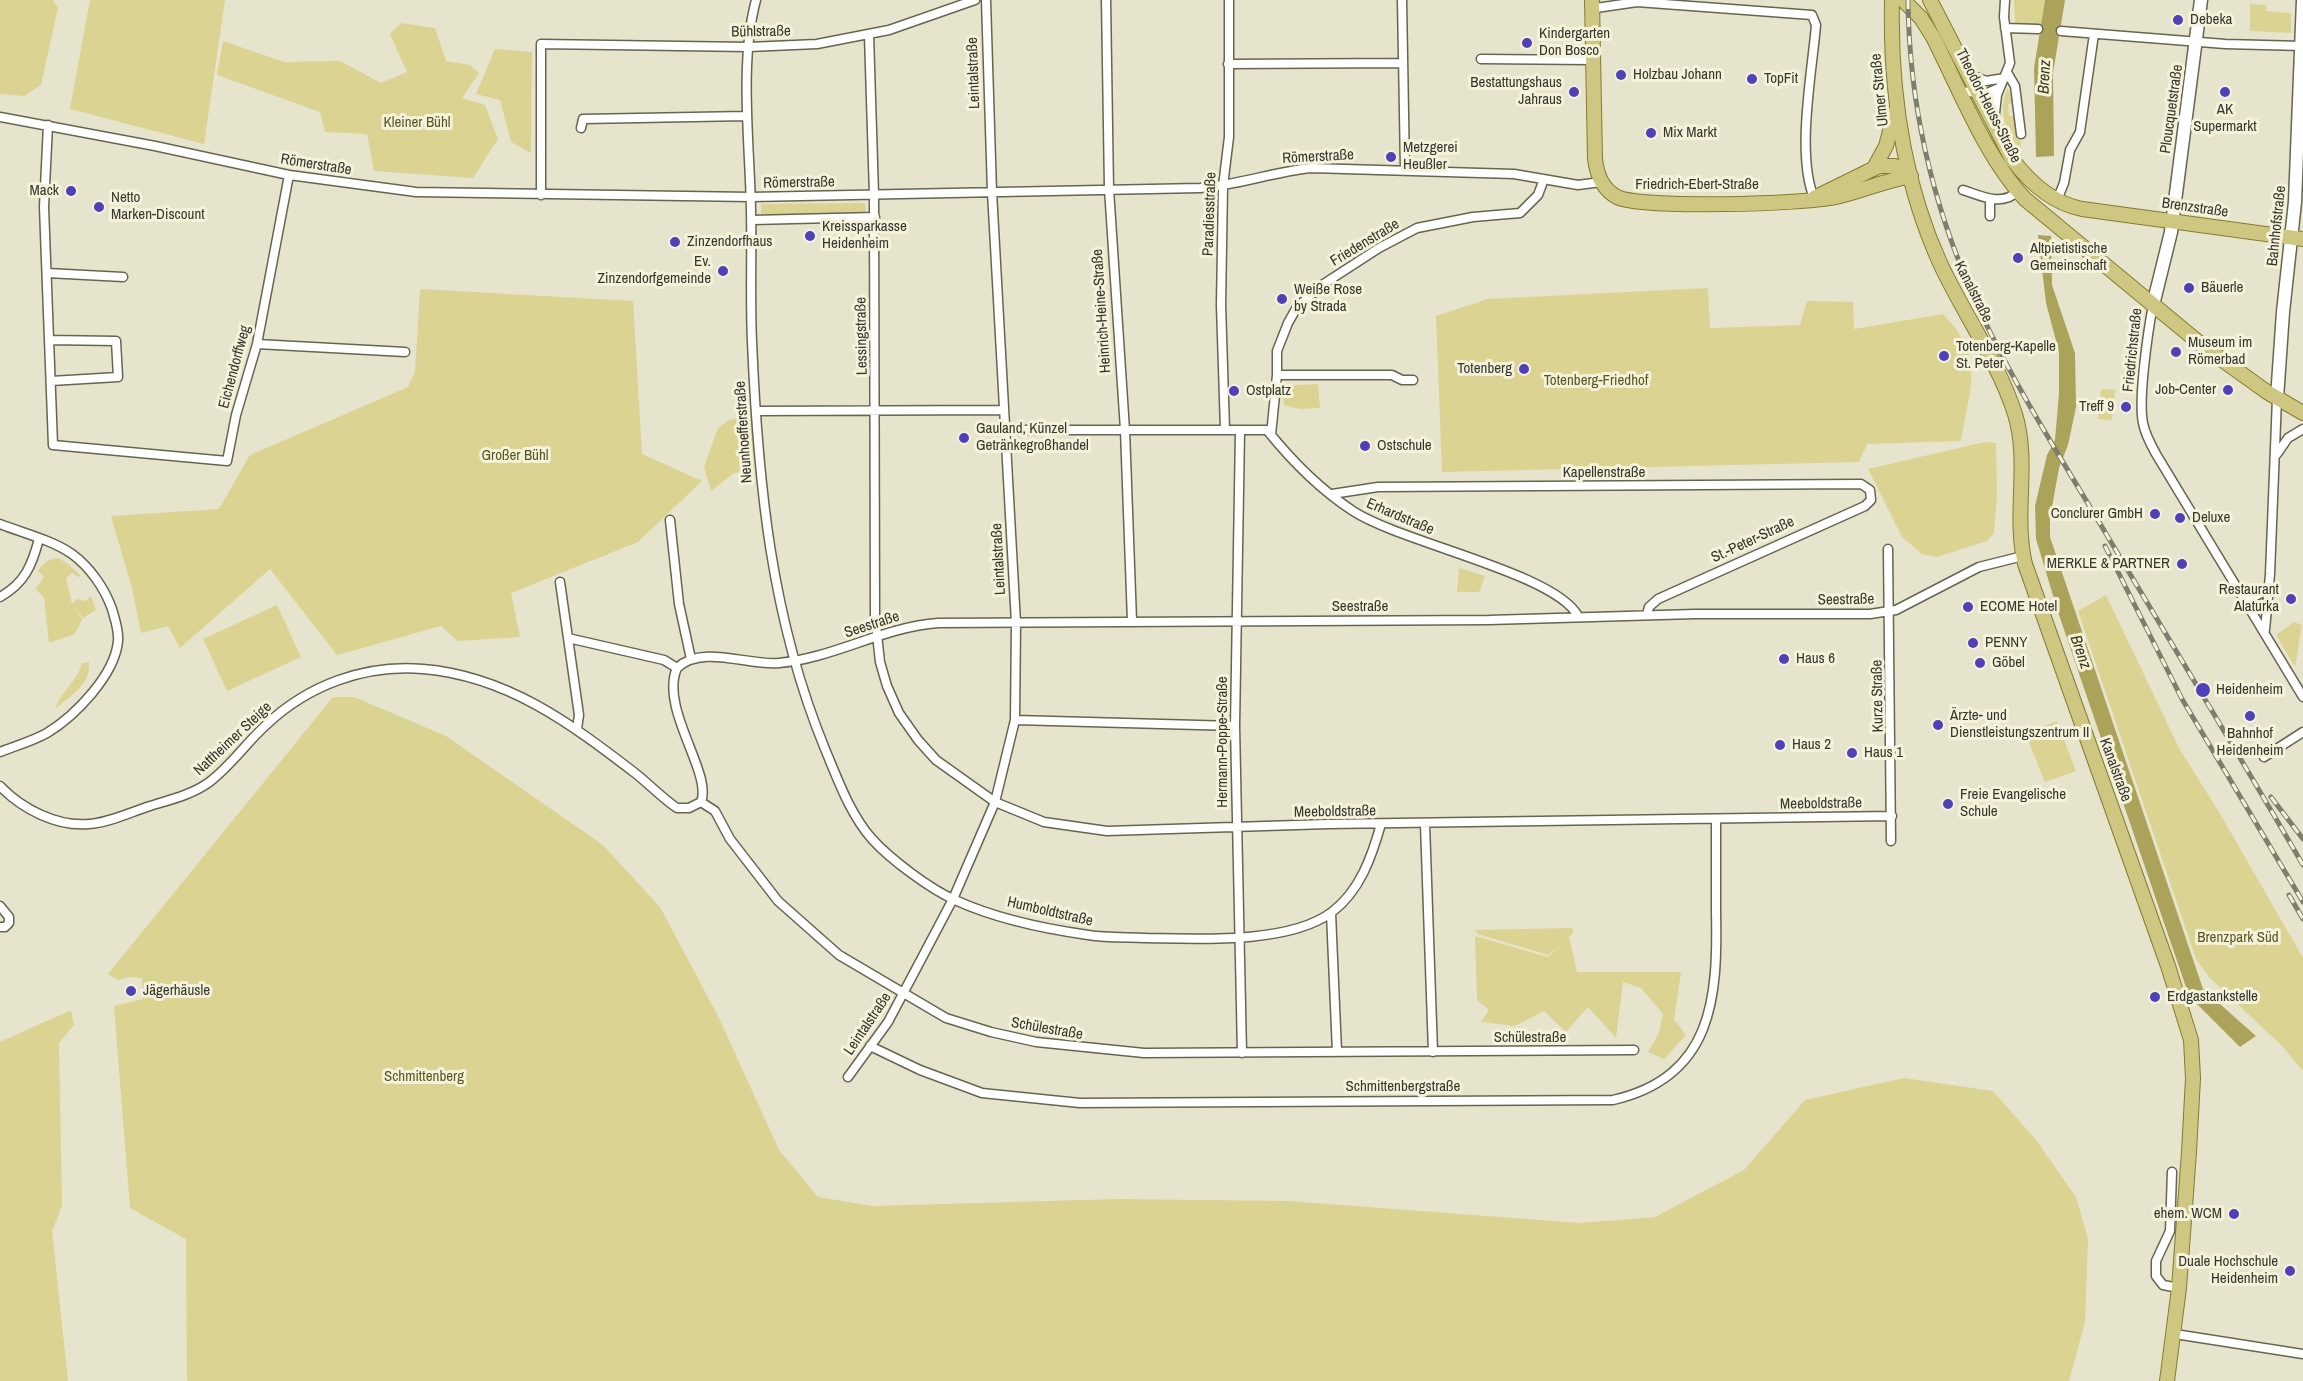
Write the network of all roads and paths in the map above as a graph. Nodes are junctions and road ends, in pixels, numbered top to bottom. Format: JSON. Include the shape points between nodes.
{"nodes":[{"id":1,"x":756,"y":0,"type":"edge"},
{"id":2,"x":975,"y":0,"type":"edge"},
{"id":3,"x":986,"y":0,"type":"edge"},
{"id":4,"x":1106,"y":0,"type":"edge"},
{"id":5,"x":1229,"y":0,"type":"edge"},
{"id":6,"x":1402,"y":0,"type":"edge"},
{"id":7,"x":1930,"y":0,"type":"edge"},
{"id":8,"x":2005,"y":0,"type":"edge"},
{"id":9,"x":2200,"y":0,"type":"edge"},
{"id":10,"x":2303,"y":0,"type":"edge"},
{"id":11,"x":1895,"y":3,"type":"edge"},
{"id":12,"x":1598,"y":5,"type":"edge"},
{"id":13,"x":2005,"y":28,"type":"junction"},
{"id":14,"x":2038,"y":29,"type":"dead end"},
{"id":15,"x":2061,"y":32,"type":"dead end"},
{"id":16,"x":2094,"y":34,"type":"junction"},
{"id":17,"x":869,"y":35,"type":"junction"},
{"id":18,"x":2197,"y":42,"type":"junction"},
{"id":19,"x":2302,"y":46,"type":"edge"},
{"id":20,"x":749,"y":47,"type":"junction"},
{"id":21,"x":1481,"y":59,"type":"dead end"},
{"id":22,"x":1593,"y":60,"type":"junction"},
{"id":23,"x":1401,"y":63,"type":"junction"},
{"id":24,"x":1228,"y":64,"type":"junction"},
{"id":25,"x":1968,"y":74,"type":"junction"},
{"id":26,"x":2006,"y":76,"type":"junction"},
{"id":27,"x":1999,"y":87,"type":"junction"},
{"id":28,"x":1961,"y":91,"type":"junction"},
{"id":29,"x":1978,"y":94,"type":"junction"},
{"id":30,"x":1897,"y":104,"type":"junction"},
{"id":31,"x":747,"y":116,"type":"junction"},
{"id":32,"x":0,"y":117,"type":"edge"},
{"id":33,"x":48,"y":124,"type":"junction"},
{"id":34,"x":1994,"y":126,"type":"junction"},
{"id":35,"x":581,"y":128,"type":"dead end"},
{"id":36,"x":2021,"y":134,"type":"dead end"},
{"id":37,"x":1874,"y":168,"type":"junction"},
{"id":38,"x":1405,"y":169,"type":"junction"},
{"id":39,"x":289,"y":175,"type":"junction"},
{"id":40,"x":1911,"y":176,"type":"junction"},
{"id":41,"x":1544,"y":179,"type":"junction"},
{"id":42,"x":1601,"y":182,"type":"junction"},
{"id":43,"x":1223,"y":186,"type":"junction"},
{"id":44,"x":1109,"y":189,"type":"junction"},
{"id":45,"x":1963,"y":190,"type":"dead end"},
{"id":46,"x":2018,"y":191,"type":"junction"},
{"id":47,"x":992,"y":192,"type":"junction"},
{"id":48,"x":541,"y":195,"type":"junction"},
{"id":49,"x":874,"y":195,"type":"junction"},
{"id":50,"x":751,"y":197,"type":"junction"},
{"id":51,"x":1814,"y":198,"type":"junction"},
{"id":52,"x":1990,"y":199,"type":"junction"},
{"id":53,"x":2057,"y":200,"type":"junction"},
{"id":54,"x":2082,"y":209,"type":"joint"},
{"id":55,"x":1990,"y":216,"type":"dead end"},
{"id":56,"x":875,"y":217,"type":"junction"},
{"id":57,"x":752,"y":220,"type":"junction"},
{"id":58,"x":2172,"y":222,"type":"junction"},
{"id":59,"x":2297,"y":238,"type":"edge"},
{"id":60,"x":46,"y":273,"type":"junction"},
{"id":61,"x":123,"y":277,"type":"dead end"},
{"id":62,"x":2153,"y":305,"type":"junction"},
{"id":63,"x":49,"y":339,"type":"junction"},
{"id":64,"x":257,"y":344,"type":"junction"},
{"id":65,"x":405,"y":352,"type":"dead end"},
{"id":66,"x":1277,"y":375,"type":"junction"},
{"id":67,"x":1413,"y":380,"type":"dead end"},
{"id":68,"x":51,"y":381,"type":"junction"},
{"id":69,"x":2277,"y":398,"type":"junction"},
{"id":70,"x":876,"y":410,"type":"junction"},
{"id":71,"x":1004,"y":410,"type":"junction"},
{"id":72,"x":756,"y":411,"type":"junction"},
{"id":73,"x":2303,"y":413,"type":"edge"},
{"id":74,"x":2303,"y":429,"type":"edge"},
{"id":75,"x":1005,"y":430,"type":"junction"},
{"id":76,"x":1125,"y":430,"type":"junction"},
{"id":77,"x":1225,"y":430,"type":"junction"},
{"id":78,"x":1240,"y":431,"type":"junction"},
{"id":79,"x":1270,"y":435,"type":"junction"},
{"id":80,"x":2276,"y":455,"type":"junction"},
{"id":81,"x":1332,"y":494,"type":"junction"},
{"id":82,"x":1872,"y":494,"type":"joint"},
{"id":83,"x":670,"y":520,"type":"dead end"},
{"id":84,"x":0,"y":524,"type":"edge"},
{"id":85,"x":39,"y":539,"type":"junction"},
{"id":86,"x":1888,"y":549,"type":"dead end"},
{"id":87,"x":2023,"y":556,"type":"junction"},
{"id":88,"x":560,"y":582,"type":"dead end"},
{"id":89,"x":2269,"y":589,"type":"junction"},
{"id":90,"x":0,"y":597,"type":"edge"},
{"id":91,"x":2246,"y":601,"type":"junction"},
{"id":92,"x":1889,"y":612,"type":"junction"},
{"id":93,"x":1647,"y":614,"type":"junction"},
{"id":94,"x":1578,"y":616,"type":"junction"},
{"id":95,"x":1132,"y":621,"type":"junction"},
{"id":96,"x":1237,"y":621,"type":"junction"},
{"id":97,"x":1016,"y":622,"type":"junction"},
{"id":98,"x":2265,"y":631,"type":"junction"},
{"id":99,"x":877,"y":637,"type":"junction"},
{"id":100,"x":568,"y":639,"type":"junction"},
{"id":101,"x":691,"y":659,"type":"junction"},
{"id":102,"x":794,"y":661,"type":"junction"},
{"id":103,"x":677,"y":668,"type":"junction"},
{"id":104,"x":2303,"y":697,"type":"edge"},
{"id":105,"x":1015,"y":720,"type":"junction"},
{"id":106,"x":1235,"y":726,"type":"junction"},
{"id":107,"x":578,"y":729,"type":"junction"},
{"id":108,"x":2303,"y":732,"type":"edge"},
{"id":109,"x":0,"y":752,"type":"edge"},
{"id":110,"x":2264,"y":757,"type":"dead end"},
{"id":111,"x":0,"y":786,"type":"edge"},
{"id":112,"x":701,"y":802,"type":"junction"},
{"id":113,"x":995,"y":802,"type":"junction"},
{"id":114,"x":1892,"y":816,"type":"junction"},
{"id":115,"x":1716,"y":819,"type":"junction"},
{"id":116,"x":1381,"y":824,"type":"junction"},
{"id":117,"x":1425,"y":824,"type":"junction"},
{"id":118,"x":1237,"y":828,"type":"junction"},
{"id":119,"x":1892,"y":841,"type":"dead end"},
{"id":120,"x":953,"y":899,"type":"junction"},
{"id":121,"x":0,"y":906,"type":"edge"},
{"id":122,"x":1331,"y":913,"type":"junction"},
{"id":123,"x":0,"y":927,"type":"edge"},
{"id":124,"x":1240,"y":938,"type":"junction"},
{"id":125,"x":903,"y":994,"type":"junction"},
{"id":126,"x":870,"y":1046,"type":"junction"},
{"id":127,"x":1634,"y":1050,"type":"dead end"},
{"id":128,"x":1337,"y":1052,"type":"junction"},
{"id":129,"x":1433,"y":1052,"type":"junction"},
{"id":130,"x":1242,"y":1053,"type":"junction"},
{"id":131,"x":848,"y":1077,"type":"dead end"},
{"id":132,"x":2172,"y":1172,"type":"dead end"},
{"id":133,"x":2179,"y":1288,"type":"junction"},
{"id":134,"x":2175,"y":1334,"type":"junction"},
{"id":135,"x":2303,"y":1354,"type":"edge"},
{"id":136,"x":2167,"y":1381,"type":"edge"}],
"edges":[{"from":1,"to":20,"type":"street","name":"Neunhoefferstraße"},
{"from":2,"to":17,"type":"street","name":"Bühlstraße"},
{"from":3,"to":47,"type":"street","name":"Leintalstraße"},
{"from":4,"to":44,"type":"street","name":"Heinrich-Heine-Straße"},
{"from":5,"to":24,"type":"street","name":"Paradiesstraße"},
{"from":6,"to":23,"type":"street"},
{"from":7,"to":25,"type":"main road","name":"Theodor-Heuss-Straße"},
{"from":8,"to":13,"type":"street"},
{"from":9,"to":18,"type":"main road","name":"Ploucquetstraße"},
{"from":10,"to":19,"type":"main road","name":"Bahnhofstraße"},
{"from":11,"to":28,"type":"main road","name":"Theodor-Heuss-Straße","via":[[1927,27]]},
{"from":11,"to":30,"type":"main road","name":"Ulmer Straße"},
{"from":12,"to":22,"type":"main road"},
{"from":12,"to":51,"type":"street","via":[[1637,2],[1812,15],[1816,25],[1805,150]]},
{"from":13,"to":14,"type":"street"},
{"from":13,"to":26,"type":"street","via":[[2010,60]]},
{"from":15,"to":16,"type":"street"},
{"from":16,"to":18,"type":"street"},
{"from":16,"to":53,"type":"street","via":[[2079,134],[2070,150]]},
{"from":17,"to":20,"type":"street","name":"Bühlstraße","via":[[818,44]]},
{"from":17,"to":49,"type":"street","name":"Lessingstraße"},
{"from":18,"to":19,"type":"street"},
{"from":18,"to":58,"type":"main road","name":"Ploucquetstraße"},
{"from":19,"to":59,"type":"main road","name":"Bahnhofstraße"},
{"from":20,"to":31,"type":"street","name":"Neunhoefferstraße"},
{"from":20,"to":48,"type":"street","name":"Bühlstraße","via":[[541,45]]},
{"from":21,"to":22,"type":"street"},
{"from":22,"to":42,"type":"main road","via":[[1595,159]]},
{"from":23,"to":24,"type":"street"},
{"from":23,"to":38,"type":"street"},
{"from":24,"to":43,"type":"street","name":"Paradiesstraße"},
{"from":25,"to":26,"type":"street","via":[[1991,82]]},
{"from":25,"to":29,"type":"main road","name":"Theodor-Heuss-Straße"},
{"from":26,"to":27,"type":"street"},
{"from":26,"to":36,"type":"street","via":[[2015,86]]},
{"from":27,"to":29,"type":"street"},
{"from":27,"to":34,"type":"street"},
{"from":28,"to":29,"type":"street"},
{"from":28,"to":46,"type":"main road","name":"Theodor-Heuss-Straße","via":[[1995,158]]},
{"from":29,"to":34,"type":"main road","name":"Theodor-Heuss-Straße"},
{"from":30,"to":37,"type":"main road","via":[[1886,146]]},
{"from":30,"to":40,"type":"main road","name":"Ulmer Straße"},
{"from":31,"to":35,"type":"street","via":[[583,119]]},
{"from":31,"to":50,"type":"street","name":"Neunhoefferstraße"},
{"from":32,"to":33,"type":"street","name":"Römerstraße"},
{"from":33,"to":39,"type":"street","name":"Römerstraße"},
{"from":33,"to":60,"type":"street"},
{"from":34,"to":53,"type":"main road","name":"Theodor-Heuss-Straße","via":[[2023,174]]},
{"from":37,"to":40,"type":"main road","via":[[1895,166]]},
{"from":37,"to":51,"type":"main road","name":"Friedrich-Ebert-Straße"},
{"from":38,"to":41,"type":"street","name":"Römerstraße"},
{"from":38,"to":43,"type":"street","name":"Römerstraße","via":[[1290,170]]},
{"from":39,"to":48,"type":"street","name":"Römerstraße","via":[[416,192]]},
{"from":39,"to":64,"type":"street","name":"Eichendorffweg"},
{"from":40,"to":51,"type":"main road","name":"Friedrich-Ebert-Straße","via":[[1834,197]]},
{"from":40,"to":87,"type":"main road","name":"Kanalstraße","via":[[1939,261],[2015,415],[2022,456],[2019,524]]},
{"from":41,"to":42,"type":"street","name":"Römerstraße","via":[[1578,185]]},
{"from":41,"to":66,"type":"street","name":"Friedenstraße","via":[[1538,195],[1520,213],[1417,228],[1325,284],[1297,307],[1288,322],[1277,351]]},
{"from":42,"to":51,"type":"main road","name":"Friedrich-Ebert-Straße","via":[[1616,196],[1644,203]]},
{"from":43,"to":44,"type":"street","name":"Römerstraße"},
{"from":43,"to":77,"type":"street","name":"Paradiesstraße"},
{"from":44,"to":47,"type":"street","name":"Römerstraße"},
{"from":44,"to":76,"type":"street","name":"Heinrich-Heine-Straße"},
{"from":45,"to":52,"type":"street"},
{"from":46,"to":52,"type":"street","via":[[2007,199]]},
{"from":46,"to":62,"type":"main road","name":"Theodor-Heuss-Straße"},
{"from":47,"to":49,"type":"street","name":"Römerstraße"},
{"from":47,"to":71,"type":"street","name":"Leintalstraße"},
{"from":48,"to":50,"type":"street","name":"Römerstraße"},
{"from":49,"to":50,"type":"street","name":"Römerstraße"},
{"from":49,"to":56,"type":"street","name":"Lessingstraße"},
{"from":50,"to":57,"type":"street","name":"Neunhoefferstraße"},
{"from":52,"to":55,"type":"street"},
{"from":53,"to":54,"type":"main road","name":"Theodor-Heuss-Straße"},
{"from":54,"to":58,"type":"main road","name":"Brenzstraße"},
{"from":56,"to":57,"type":"street"},
{"from":56,"to":70,"type":"street","name":"Lessingstraße"},
{"from":57,"to":72,"type":"street","name":"Neunhoefferstraße"},
{"from":58,"to":59,"type":"main road","name":"Brenzstraße"},
{"from":58,"to":62,"type":"main road","name":"Friedrichstraße"},
{"from":59,"to":69,"type":"main road","name":"Bahnhofstraße","via":[[2283,312]]},
{"from":60,"to":61,"type":"street"},
{"from":60,"to":63,"type":"street"},
{"from":62,"to":69,"type":"main road","name":"Theodor-Heuss-Straße"},
{"from":62,"to":91,"type":"street","name":"Friedrichstraße","via":[[2142,415],[2150,442]]},
{"from":63,"to":68,"type":"street"},
{"from":63,"to":68,"type":"street","via":[[116,341],[118,377]]},
{"from":64,"to":65,"type":"street"},
{"from":64,"to":68,"type":"street","name":"Eichendorffweg","via":[[227,461],[53,445]]},
{"from":66,"to":67,"type":"street","via":[[1392,375]]},
{"from":66,"to":79,"type":"street"},
{"from":69,"to":73,"type":"main road","name":"Theodor-Heuss-Straße"},
{"from":69,"to":80,"type":"street","name":"Bahnhofstraße"},
{"from":70,"to":71,"type":"street"},
{"from":70,"to":72,"type":"street"},
{"from":70,"to":99,"type":"street","name":"Lessingstraße"},
{"from":71,"to":75,"type":"street","name":"Leintalstraße"},
{"from":72,"to":102,"type":"street","name":"Neunhoefferstraße","via":[[765,519]]},
{"from":74,"to":80,"type":"street","via":[[2288,438]]},
{"from":75,"to":76,"type":"street"},
{"from":75,"to":97,"type":"street","name":"Leintalstraße"},
{"from":76,"to":77,"type":"street"},
{"from":76,"to":95,"type":"street","name":"Heinrich-Heine-Straße"},
{"from":77,"to":78,"type":"street"},
{"from":78,"to":79,"type":"street","via":[[1267,430]]},
{"from":78,"to":96,"type":"street","name":"Hermann-Poppe-Straße"},
{"from":79,"to":81,"type":"street","name":"Erhardstraße"},
{"from":80,"to":89,"type":"street","name":"Bahnhofstraße"},
{"from":81,"to":82,"type":"street","name":"Kapellenstraße","via":[[1378,487],[1862,484]]},
{"from":81,"to":94,"type":"street","name":"Erhardstraße","via":[[1353,511],[1388,529],[1540,585],[1573,606]]},
{"from":82,"to":93,"type":"street","name":"St.-Peter-Straße","via":[[1865,506],[1658,599]]},
{"from":83,"to":101,"type":"street","via":[[679,604]]},
{"from":84,"to":85,"type":"street"},
{"from":85,"to":90,"type":"street","via":[[33,564],[21,582]]},
{"from":85,"to":109,"type":"street","via":[[72,553],[103,589],[118,630],[118,643],[107,671],[89,698],[46,733]]},
{"from":86,"to":92,"type":"street","name":"Kurze Straße"},
{"from":87,"to":92,"type":"street","name":"Seestraße","via":[[1979,567]]},
{"from":87,"to":133,"type":"main road","name":"Kanalstraße","via":[[2168,966],[2190,1040],[2193,1096]]},
{"from":88,"to":100,"type":"street"},
{"from":89,"to":91,"type":"street"},
{"from":89,"to":98,"type":"street","name":"Bahnhofstraße"},
{"from":91,"to":98,"type":"street","name":"Friedrichstraße"},
{"from":92,"to":93,"type":"street","name":"Seestraße"},
{"from":92,"to":114,"type":"street","name":"Kurze Straße"},
{"from":93,"to":94,"type":"street","name":"Seestraße"},
{"from":94,"to":96,"type":"street","name":"Seestraße"},
{"from":95,"to":96,"type":"street","name":"Seestraße"},
{"from":95,"to":97,"type":"street","name":"Seestraße"},
{"from":96,"to":106,"type":"street","name":"Hermann-Poppe-Straße"},
{"from":97,"to":99,"type":"street","name":"Seestraße","via":[[923,624]]},
{"from":97,"to":105,"type":"street","name":"Leintalstraße"},
{"from":98,"to":104,"type":"street","name":"Friedrichstraße"},
{"from":99,"to":102,"type":"street","name":"Seestraße"},
{"from":99,"to":113,"type":"street","name":"Meeboldstraße","via":[[887,686],[918,741],[936,760]]},
{"from":100,"to":103,"type":"street","via":[[664,660]]},
{"from":100,"to":107,"type":"street"},
{"from":101,"to":102,"type":"street","name":"Seestraße","via":[[768,664]]},
{"from":101,"to":103,"type":"street"},
{"from":102,"to":120,"type":"street","name":"Humboldtstraße","via":[[808,708],[846,800],[872,839]]},
{"from":103,"to":112,"type":"street","via":[[673,681],[675,698],[703,783]]},
{"from":105,"to":106,"type":"street"},
{"from":105,"to":113,"type":"street","name":"Leintalstraße"},
{"from":106,"to":118,"type":"street","name":"Hermann-Poppe-Straße"},
{"from":107,"to":111,"type":"street","name":"Nattheimer Steige","via":[[529,699],[485,681],[423,669],[374,670],[351,675],[301,698],[266,725],[209,782],[154,805],[89,824],[59,822],[26,807]]},
{"from":107,"to":112,"type":"street","name":"Nattheimer Steige","via":[[677,808]]},
{"from":108,"to":110,"type":"street"},
{"from":112,"to":125,"type":"street","name":"Schülestraße","via":[[715,811],[752,871],[811,933]]},
{"from":113,"to":118,"type":"street","name":"Meeboldstraße","via":[[1044,822],[1107,831]]},
{"from":113,"to":120,"type":"street","name":"Leintalstraße"},
{"from":114,"to":115,"type":"street","name":"Meeboldstraße"},
{"from":114,"to":119,"type":"street","name":"Kurze Straße"},
{"from":115,"to":117,"type":"street","name":"Meeboldstraße"},
{"from":115,"to":126,"type":"street","name":"Schmittenbergstraße","via":[[1716,970],[1704,1030],[1674,1070],[1654,1086],[1628,1097],[1080,1103],[982,1093]]},
{"from":116,"to":117,"type":"street","name":"Meeboldstraße"},
{"from":116,"to":118,"type":"street","name":"Meeboldstraße"},
{"from":116,"to":122,"type":"street","name":"Humboldtstraße","via":[[1372,856],[1355,887]]},
{"from":117,"to":129,"type":"street"},
{"from":118,"to":124,"type":"street","name":"Hermann-Poppe-Straße"},
{"from":120,"to":124,"type":"street","name":"Humboldtstraße","via":[[1027,923],[1092,936]]},
{"from":120,"to":125,"type":"street","name":"Leintalstraße"},
{"from":121,"to":123,"type":"street","via":[[9,916],[9,923]]},
{"from":122,"to":124,"type":"street","name":"Humboldtstraße","via":[[1282,931]]},
{"from":122,"to":128,"type":"street"},
{"from":124,"to":130,"type":"street","name":"Hermann-Poppe-Straße"},
{"from":125,"to":126,"type":"street","name":"Leintalstraße"},
{"from":125,"to":130,"type":"street","name":"Schülestraße","via":[[946,1018],[1036,1042],[1144,1053]]},
{"from":126,"to":131,"type":"street","name":"Leintalstraße"},
{"from":127,"to":129,"type":"street","name":"Schülestraße"},
{"from":128,"to":129,"type":"street","name":"Schülestraße"},
{"from":128,"to":130,"type":"street","name":"Schülestraße"},
{"from":132,"to":133,"type":"street","via":[[2170,1231],[2156,1260],[2156,1276],[2163,1285]]},
{"from":133,"to":134,"type":"main road","name":"Kanalstraße"},
{"from":134,"to":135,"type":"street"},
{"from":134,"to":136,"type":"main road","name":"Kanalstraße"}]}
